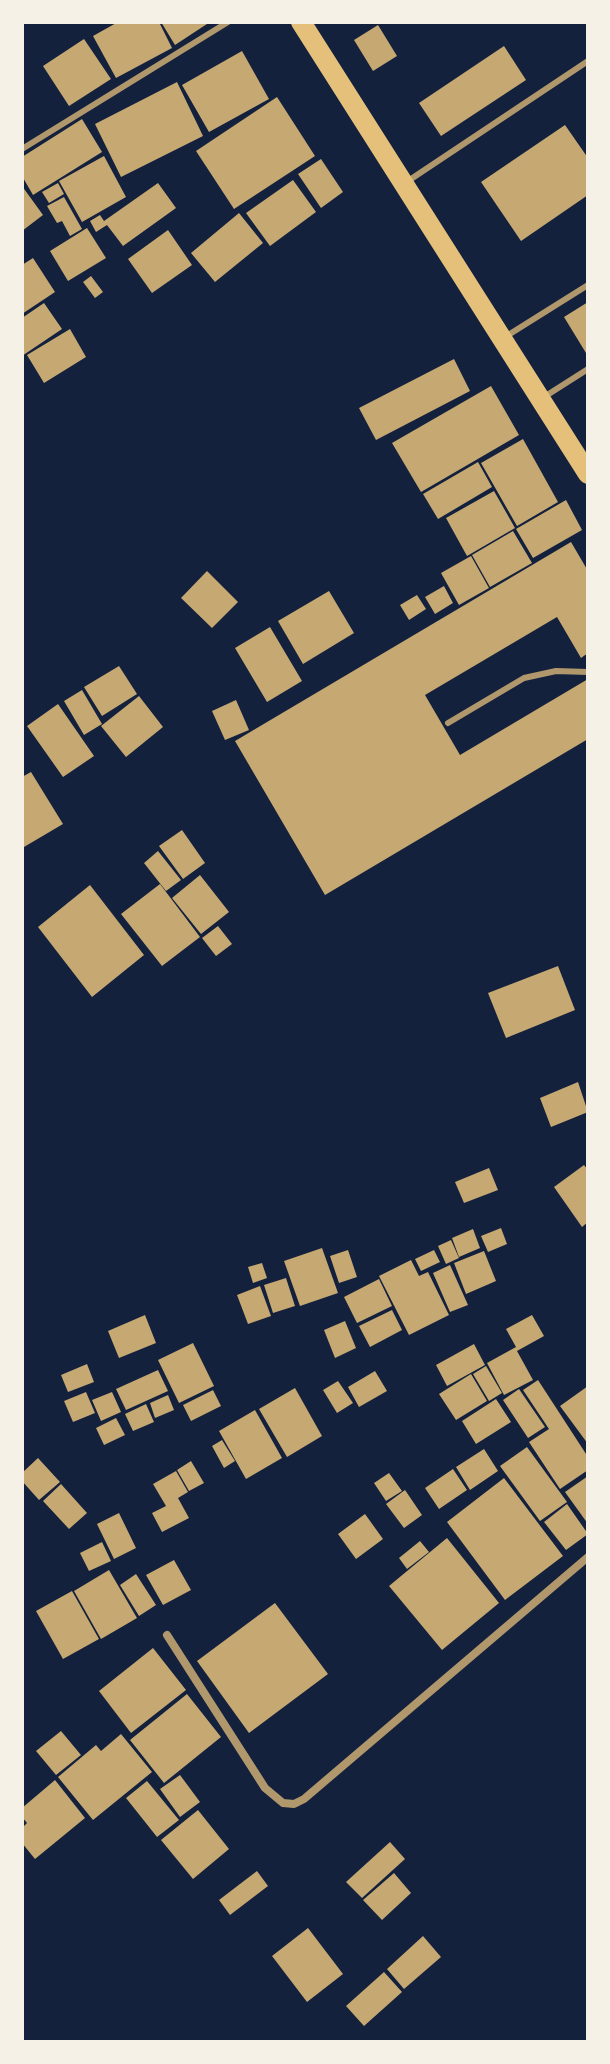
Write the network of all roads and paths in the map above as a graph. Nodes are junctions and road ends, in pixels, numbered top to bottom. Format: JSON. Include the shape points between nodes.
{"nodes":[{"id":1,"x":228,"y":22,"type":"edge"},
{"id":2,"x":301,"y":22,"type":"edge"},
{"id":3,"x":588,"y":61,"type":"edge"},
{"id":4,"x":22,"y":149,"type":"edge"},
{"id":5,"x":404,"y":183,"type":"junction"},
{"id":6,"x":588,"y":285,"type":"edge"},
{"id":7,"x":502,"y":339,"type":"junction"},
{"id":8,"x":588,"y":369,"type":"edge"},
{"id":9,"x":540,"y":399,"type":"junction"},
{"id":10,"x":588,"y":474,"type":"edge"},
{"id":11,"x":588,"y":672,"type":"edge"},
{"id":12,"x":448,"y":723,"type":"dead end"},
{"id":13,"x":588,"y":1557,"type":"edge"},
{"id":14,"x":167,"y":1635,"type":"dead end"}],
"edges":[{"from":1,"to":4,"type":"lane"},
{"from":2,"to":5,"type":"main road"},
{"from":3,"to":5,"type":"lane"},
{"from":5,"to":7,"type":"main road"},
{"from":6,"to":7,"type":"lane"},
{"from":7,"to":9,"type":"main road"},
{"from":8,"to":9,"type":"lane"},
{"from":9,"to":10,"type":"main road"},
{"from":11,"to":12,"type":"lane","via":[[524,678]]},
{"from":13,"to":14,"type":"street","via":[[294,1804],[283,1803],[265,1788]]}]}
